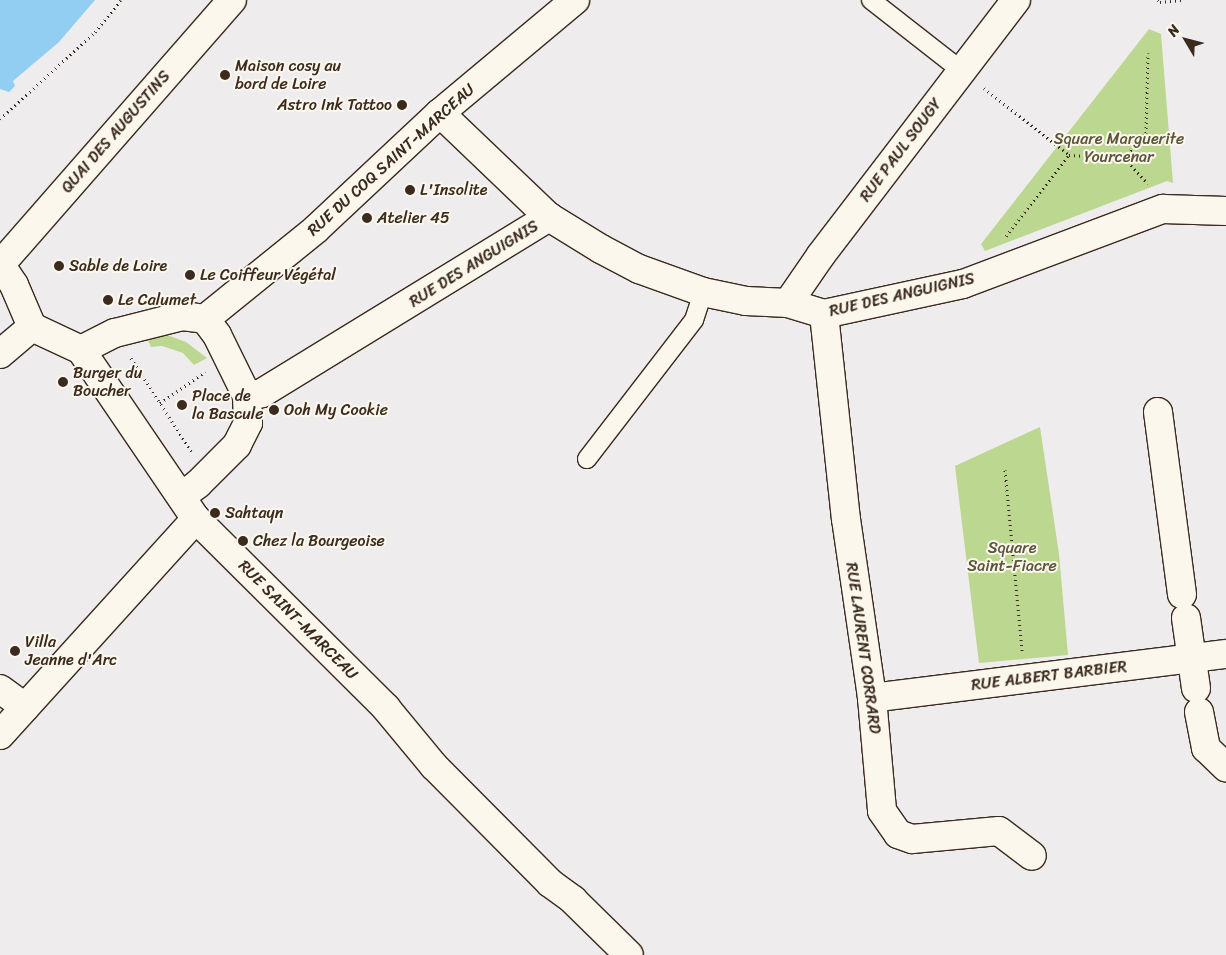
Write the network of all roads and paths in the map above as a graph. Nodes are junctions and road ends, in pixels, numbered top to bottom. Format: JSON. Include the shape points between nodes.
{"nodes":[{"id":1,"x":121,"y":0,"type":"edge"},
{"id":2,"x":232,"y":0,"type":"edge"},
{"id":3,"x":575,"y":0,"type":"edge"},
{"id":4,"x":871,"y":0,"type":"edge"},
{"id":5,"x":1016,"y":0,"type":"edge"},
{"id":6,"x":1158,"y":0,"type":"edge"},
{"id":7,"x":1182,"y":0,"type":"edge"},
{"id":8,"x":1148,"y":53,"type":"dead end"},
{"id":9,"x":962,"y":70,"type":"junction"},
{"id":10,"x":440,"y":113,"type":"junction"},
{"id":11,"x":0,"y":119,"type":"edge"},
{"id":12,"x":1069,"y":155,"type":"junction"},
{"id":13,"x":1226,"y":211,"type":"edge"},
{"id":14,"x":549,"y":217,"type":"junction"},
{"id":15,"x":0,"y":265,"type":"edge"},
{"id":16,"x":1007,"y":269,"type":"junction"},
{"id":17,"x":703,"y":292,"type":"junction"},
{"id":18,"x":788,"y":303,"type":"junction"},
{"id":19,"x":824,"y":314,"type":"junction"},
{"id":20,"x":205,"y":319,"type":"junction"},
{"id":21,"x":32,"y":327,"type":"junction"},
{"id":22,"x":81,"y":350,"type":"junction"},
{"id":23,"x":0,"y":354,"type":"edge"},
{"id":24,"x":131,"y":358,"type":"dead end"},
{"id":25,"x":208,"y":369,"type":"dead end"},
{"id":26,"x":247,"y":396,"type":"junction"},
{"id":27,"x":160,"y":404,"type":"junction"},
{"id":28,"x":1158,"y":412,"type":"dead end"},
{"id":29,"x":192,"y":454,"type":"dead end"},
{"id":30,"x":587,"y":459,"type":"dead end"},
{"id":31,"x":1005,"y":470,"type":"dead end"},
{"id":32,"x":189,"y":508,"type":"junction"},
{"id":33,"x":1226,"y":654,"type":"edge"},
{"id":34,"x":1192,"y":660,"type":"junction"},
{"id":35,"x":1024,"y":679,"type":"junction"},
{"id":36,"x":0,"y":689,"type":"edge"},
{"id":37,"x":872,"y":698,"type":"junction"},
{"id":38,"x":25,"y":707,"type":"junction"},
{"id":39,"x":0,"y":735,"type":"edge"},
{"id":40,"x":1226,"y":766,"type":"edge"},
{"id":41,"x":1032,"y":856,"type":"dead end"},
{"id":42,"x":629,"y":955,"type":"edge"}],
"edges":[{"from":1,"to":11,"type":"path","via":[[95,32]]},
{"from":2,"to":15,"type":"street","name":"QUAI DES AUGUSTINS"},
{"from":3,"to":10,"type":"street","name":"RUE DU COQ SAINT-MARCEAU"},
{"from":4,"to":9,"type":"lane"},
{"from":5,"to":9,"type":"street","name":"RUE PAUL SOUGY"},
{"from":6,"to":7,"type":"path"},
{"from":8,"to":12,"type":"path","via":[[1146,133],[1124,158]]},
{"from":9,"to":12,"type":"path"},
{"from":9,"to":18,"type":"street","name":"RUE PAUL SOUGY"},
{"from":10,"to":14,"type":"street"},
{"from":10,"to":20,"type":"street","name":"RUE DU COQ SAINT-MARCEAU","via":[[316,228]]},
{"from":12,"to":16,"type":"path","via":[[997,248]]},
{"from":13,"to":16,"type":"street","name":"RUE DES ANGUIGNIS","via":[[1163,209]]},
{"from":14,"to":17,"type":"street","name":"RUE DES ANGUIGNIS","via":[[639,269]]},
{"from":14,"to":26,"type":"street","name":"RUE DES ANGUIGNIS","via":[[262,393]]},
{"from":15,"to":21,"type":"street","via":[[14,285]]},
{"from":16,"to":19,"type":"street","name":"RUE DES ANGUIGNIS","via":[[963,284]]},
{"from":17,"to":18,"type":"street","name":"RUE DES ANGUIGNIS"},
{"from":17,"to":30,"type":"lane","via":[[694,320]]},
{"from":18,"to":19,"type":"street","name":"RUE DES ANGUIGNIS"},
{"from":19,"to":37,"type":"street","name":"RUE LAURENT CORRARD","via":[[846,519]]},
{"from":20,"to":22,"type":"street","via":[[182,316],[115,333]]},
{"from":20,"to":26,"type":"street","via":[[217,335]]},
{"from":21,"to":22,"type":"street"},
{"from":21,"to":23,"type":"street"},
{"from":22,"to":32,"type":"street","name":"RUE SAINT-MARCEAU"},
{"from":24,"to":27,"type":"path"},
{"from":25,"to":27,"type":"path"},
{"from":26,"to":32,"type":"street","via":[[248,423],[238,445],[198,484]]},
{"from":27,"to":29,"type":"path"},
{"from":28,"to":34,"type":"street"},
{"from":31,"to":35,"type":"path"},
{"from":32,"to":38,"type":"street"},
{"from":32,"to":42,"type":"street","name":"RUE SAINT-MARCEAU","via":[[386,708],[434,766]]},
{"from":33,"to":34,"type":"street","name":"RUE ALBERT BARBIER"},
{"from":34,"to":35,"type":"street","name":"RUE ALBERT BARBIER"},
{"from":34,"to":40,"type":"street","via":[[1206,748]]},
{"from":35,"to":37,"type":"street","name":"RUE ALBERT BARBIER"},
{"from":36,"to":38,"type":"street"},
{"from":37,"to":41,"type":"street","name":"RUE LAURENT CORRARD","via":[[882,811],[898,834],[912,839],[999,831]]},
{"from":38,"to":39,"type":"street"}]}
